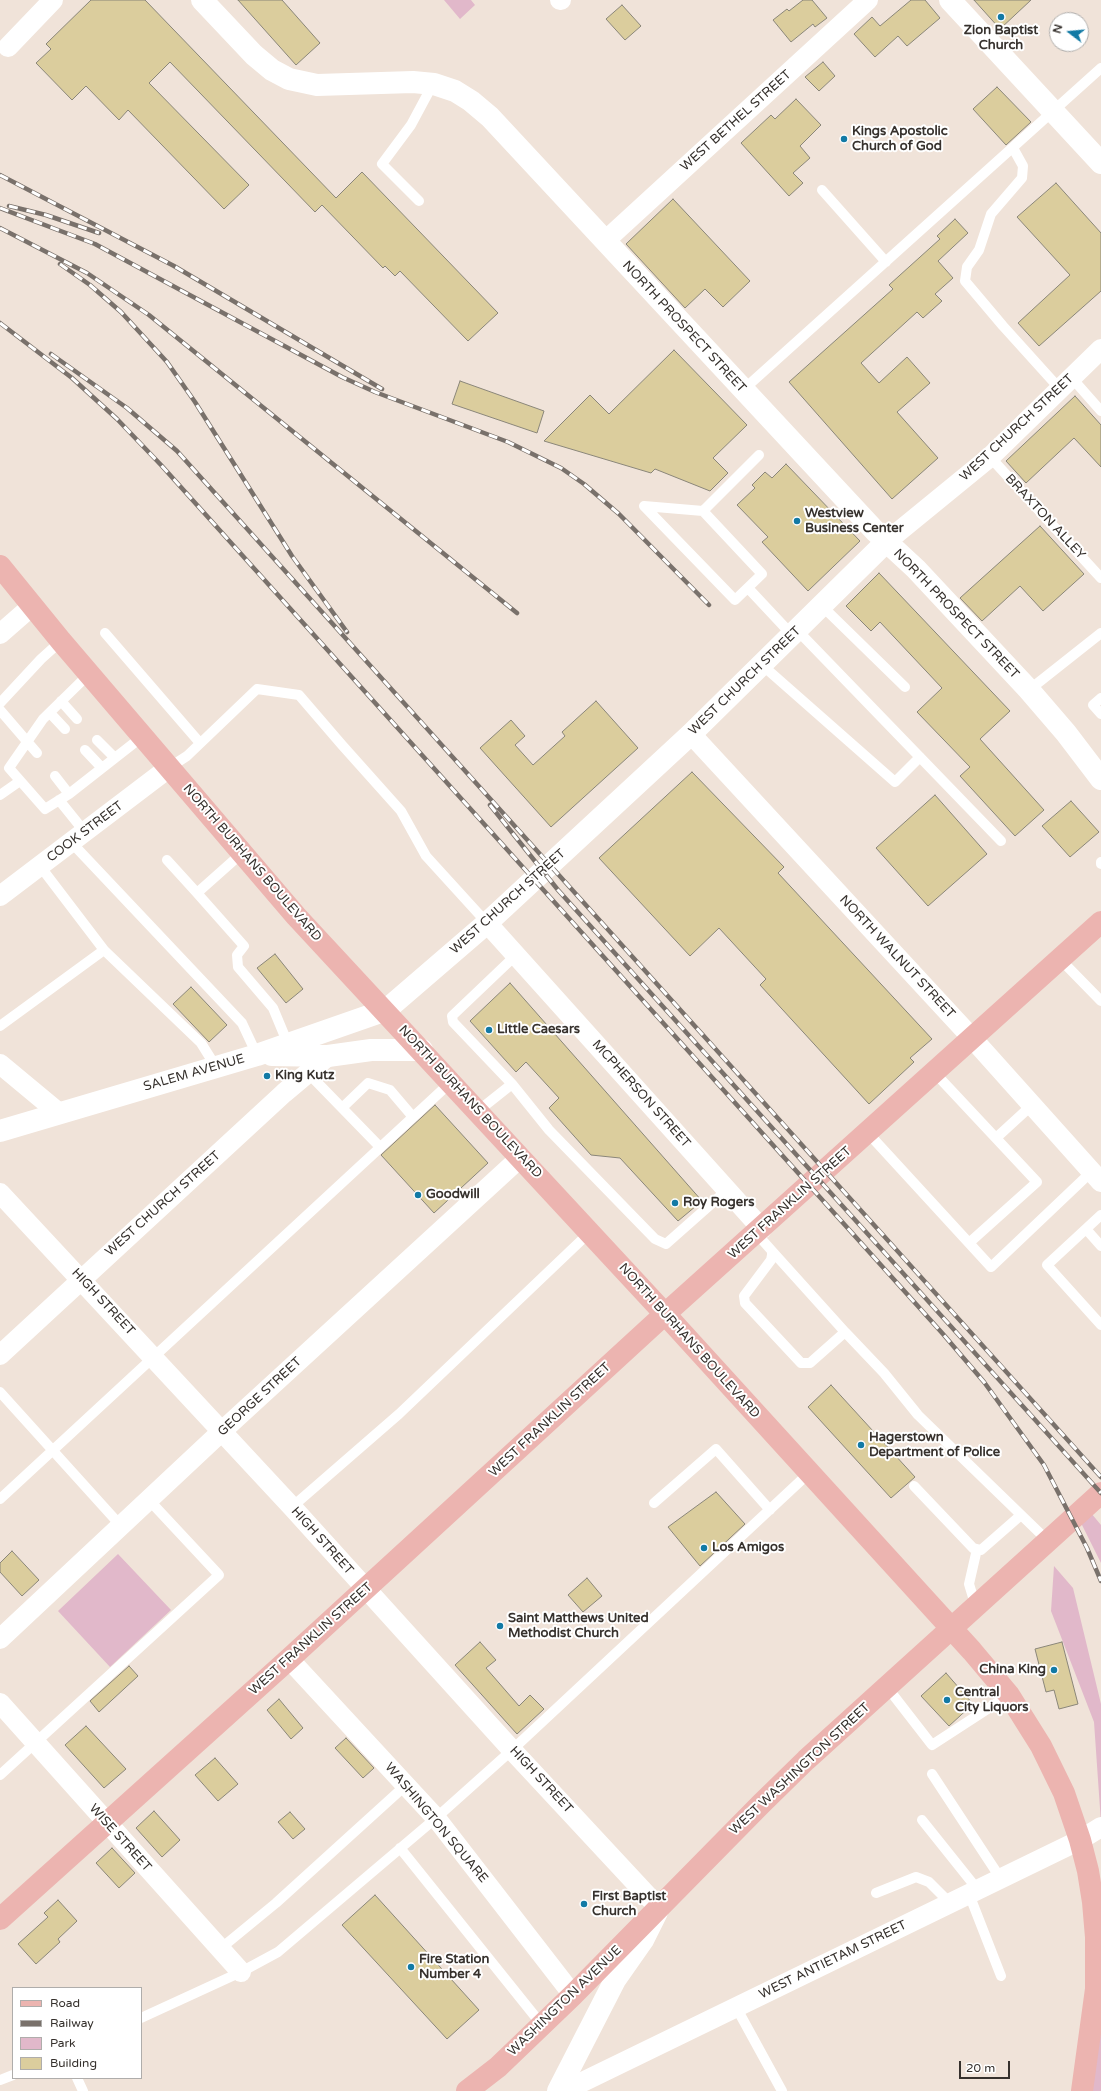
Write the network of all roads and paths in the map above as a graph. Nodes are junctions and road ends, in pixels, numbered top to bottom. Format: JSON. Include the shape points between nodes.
{"nodes":[{"id":1,"x":53,"y":0,"type":"edge"},
{"id":2,"x":203,"y":0,"type":"edge"},
{"id":3,"x":868,"y":0,"type":"edge"},
{"id":4,"x":950,"y":0,"type":"edge"},
{"id":5,"x":8,"y":47,"type":"dead end"},
{"id":6,"x":1101,"y":68,"type":"edge"},
{"id":7,"x":433,"y":84,"type":"junction"},
{"id":8,"x":1053,"y":111,"type":"junction"},
{"id":9,"x":1013,"y":148,"type":"junction"},
{"id":10,"x":1101,"y":163,"type":"edge"},
{"id":11,"x":822,"y":190,"type":"dead end"},
{"id":12,"x":419,"y":201,"type":"dead end"},
{"id":13,"x":605,"y":241,"type":"junction"},
{"id":14,"x":886,"y":262,"type":"junction"},
{"id":15,"x":1101,"y":349,"type":"edge"},
{"id":16,"x":1065,"y":383,"type":"junction"},
{"id":17,"x":743,"y":390,"type":"junction"},
{"id":18,"x":1101,"y":411,"type":"edge"},
{"id":19,"x":759,"y":455,"type":"dead end"},
{"id":20,"x":990,"y":457,"type":"junction"},
{"id":21,"x":703,"y":511,"type":"junction"},
{"id":22,"x":886,"y":542,"type":"junction"},
{"id":23,"x":0,"y":566,"type":"edge"},
{"id":24,"x":1101,"y":578,"type":"edge"},
{"id":25,"x":748,"y":588,"type":"junction"},
{"id":26,"x":821,"y":605,"type":"junction"},
{"id":27,"x":32,"y":606,"type":"junction"},
{"id":28,"x":105,"y":633,"type":"dead end"},
{"id":29,"x":794,"y":633,"type":"junction"},
{"id":30,"x":1101,"y":633,"type":"edge"},
{"id":31,"x":0,"y":634,"type":"edge"},
{"id":32,"x":61,"y":641,"type":"junction"},
{"id":33,"x":762,"y":664,"type":"junction"},
{"id":34,"x":90,"y":673,"type":"junction"},
{"id":35,"x":905,"y":687,"type":"dead end"},
{"id":36,"x":1029,"y":690,"type":"junction"},
{"id":37,"x":1101,"y":698,"type":"edge"},
{"id":38,"x":61,"y":701,"type":"junction"},
{"id":39,"x":0,"y":704,"type":"edge"},
{"id":40,"x":0,"y":710,"type":"edge"},
{"id":41,"x":50,"y":713,"type":"junction"},
{"id":42,"x":1101,"y":714,"type":"edge"},
{"id":43,"x":77,"y":719,"type":"dead end"},
{"id":44,"x":65,"y":729,"type":"dead end"},
{"id":45,"x":691,"y":734,"type":"junction"},
{"id":46,"x":143,"y":736,"type":"junction"},
{"id":47,"x":97,"y":740,"type":"dead end"},
{"id":48,"x":28,"y":742,"type":"junction"},
{"id":49,"x":200,"y":743,"type":"junction"},
{"id":50,"x":85,"y":750,"type":"dead end"},
{"id":51,"x":37,"y":753,"type":"dead end"},
{"id":52,"x":920,"y":757,"type":"junction"},
{"id":53,"x":114,"y":758,"type":"junction"},
{"id":54,"x":170,"y":767,"type":"junction"},
{"id":55,"x":102,"y":768,"type":"junction"},
{"id":56,"x":55,"y":776,"type":"dead end"},
{"id":57,"x":1101,"y":779,"type":"edge"},
{"id":58,"x":20,"y":781,"type":"junction"},
{"id":59,"x":69,"y":794,"type":"junction"},
{"id":60,"x":0,"y":795,"type":"edge"},
{"id":61,"x":59,"y":800,"type":"junction"},
{"id":62,"x":78,"y":837,"type":"junction"},
{"id":63,"x":1001,"y":841,"type":"dead end"},
{"id":64,"x":242,"y":853,"type":"junction"},
{"id":65,"x":168,"y":860,"type":"dead end"},
{"id":66,"x":40,"y":866,"type":"junction"},
{"id":67,"x":197,"y":892,"type":"junction"},
{"id":68,"x":0,"y":896,"type":"edge"},
{"id":69,"x":1101,"y":922,"type":"edge"},
{"id":70,"x":487,"y":923,"type":"junction"},
{"id":71,"x":104,"y":950,"type":"junction"},
{"id":72,"x":516,"y":955,"type":"junction"},
{"id":73,"x":1060,"y":959,"type":"junction"},
{"id":74,"x":1101,"y":1001,"type":"edge"},
{"id":75,"x":386,"y":1010,"type":"junction"},
{"id":76,"x":0,"y":1026,"type":"edge"},
{"id":77,"x":972,"y":1038,"type":"junction"},
{"id":78,"x":288,"y":1044,"type":"junction"},
{"id":79,"x":422,"y":1050,"type":"junction"},
{"id":80,"x":257,"y":1055,"type":"junction"},
{"id":81,"x":328,"y":1056,"type":"junction"},
{"id":82,"x":0,"y":1064,"type":"edge"},
{"id":83,"x":216,"y":1067,"type":"junction"},
{"id":84,"x":934,"y":1072,"type":"junction"},
{"id":85,"x":308,"y":1073,"type":"junction"},
{"id":86,"x":451,"y":1082,"type":"junction"},
{"id":87,"x":512,"y":1084,"type":"junction"},
{"id":88,"x":1032,"y":1105,"type":"junction"},
{"id":89,"x":342,"y":1108,"type":"junction"},
{"id":90,"x":478,"y":1111,"type":"junction"},
{"id":91,"x":59,"y":1113,"type":"junction"},
{"id":92,"x":413,"y":1117,"type":"junction"},
{"id":93,"x":0,"y":1131,"type":"edge"},
{"id":94,"x":868,"y":1133,"type":"junction"},
{"id":95,"x":996,"y":1138,"type":"junction"},
{"id":96,"x":380,"y":1147,"type":"junction"},
{"id":97,"x":521,"y":1157,"type":"junction"},
{"id":98,"x":1096,"y":1177,"type":"edge"},
{"id":99,"x":727,"y":1190,"type":"junction"},
{"id":100,"x":3,"y":1201,"type":"edge"},
{"id":101,"x":1101,"y":1215,"type":"edge"},
{"id":102,"x":1086,"y":1229,"type":"junction"},
{"id":103,"x":759,"y":1231,"type":"junction"},
{"id":104,"x":590,"y":1232,"type":"junction"},
{"id":105,"x":969,"y":1243,"type":"junction"},
{"id":106,"x":1101,"y":1246,"type":"edge"},
{"id":107,"x":772,"y":1251,"type":"junction"},
{"id":108,"x":81,"y":1278,"type":"junction"},
{"id":109,"x":665,"y":1314,"type":"junction"},
{"id":110,"x":1101,"y":1325,"type":"edge"},
{"id":111,"x":845,"y":1332,"type":"junction"},
{"id":112,"x":0,"y":1355,"type":"edge"},
{"id":113,"x":152,"y":1356,"type":"junction"},
{"id":114,"x":0,"y":1392,"type":"edge"},
{"id":115,"x":221,"y":1432,"type":"junction"},
{"id":116,"x":53,"y":1451,"type":"junction"},
{"id":117,"x":809,"y":1473,"type":"junction"},
{"id":118,"x":914,"y":1486,"type":"dead end"},
{"id":119,"x":1101,"y":1493,"type":"edge"},
{"id":120,"x":0,"y":1500,"type":"edge"},
{"id":121,"x":149,"y":1500,"type":"junction"},
{"id":122,"x":654,"y":1503,"type":"dead end"},
{"id":123,"x":292,"y":1507,"type":"junction"},
{"id":124,"x":770,"y":1510,"type":"junction"},
{"id":125,"x":1021,"y":1515,"type":"junction"},
{"id":126,"x":121,"y":1526,"type":"junction"},
{"id":127,"x":1048,"y":1542,"type":"junction"},
{"id":128,"x":977,"y":1549,"type":"junction"},
{"id":129,"x":366,"y":1589,"type":"junction"},
{"id":130,"x":976,"y":1607,"type":"junction"},
{"id":131,"x":952,"y":1629,"type":"junction"},
{"id":132,"x":0,"y":1639,"type":"edge"},
{"id":133,"x":289,"y":1660,"type":"junction"},
{"id":134,"x":887,"y":1687,"type":"junction"},
{"id":135,"x":1009,"y":1695,"type":"junction"},
{"id":136,"x":0,"y":1703,"type":"edge"},
{"id":137,"x":36,"y":1743,"type":"junction"},
{"id":138,"x":512,"y":1750,"type":"junction"},
{"id":139,"x":932,"y":1774,"type":"dead end"},
{"id":140,"x":0,"y":1775,"type":"edge"},
{"id":141,"x":406,"y":1785,"type":"junction"},
{"id":142,"x":436,"y":1818,"type":"junction"},
{"id":143,"x":922,"y":1820,"type":"dead end"},
{"id":144,"x":107,"y":1823,"type":"junction"},
{"id":145,"x":1101,"y":1827,"type":"edge"},
{"id":146,"x":1080,"y":1840,"type":"junction"},
{"id":147,"x":400,"y":1848,"type":"junction"},
{"id":148,"x":1001,"y":1878,"type":"junction"},
{"id":149,"x":973,"y":1892,"type":"junction"},
{"id":150,"x":876,"y":1893,"type":"dead end"},
{"id":151,"x":950,"y":1903,"type":"junction"},
{"id":152,"x":659,"y":1908,"type":"junction"},
{"id":153,"x":0,"y":1919,"type":"edge"},
{"id":154,"x":220,"y":1949,"type":"junction"},
{"id":155,"x":241,"y":1972,"type":"junction"},
{"id":156,"x":1001,"y":1976,"type":"dead end"},
{"id":157,"x":573,"y":1995,"type":"junction"},
{"id":158,"x":736,"y":2007,"type":"junction"},
{"id":159,"x":142,"y":2018,"type":"edge"},
{"id":160,"x":542,"y":2024,"type":"junction"},
{"id":161,"x":12,"y":2075,"type":"edge"},
{"id":162,"x":77,"y":2079,"type":"edge"},
{"id":163,"x":0,"y":2080,"type":"edge"},
{"id":164,"x":83,"y":2091,"type":"edge"},
{"id":165,"x":468,"y":2091,"type":"edge"},
{"id":166,"x":558,"y":2091,"type":"edge"},
{"id":167,"x":564,"y":2091,"type":"edge"},
{"id":168,"x":782,"y":2091,"type":"edge"},
{"id":169,"x":1082,"y":2091,"type":"edge"}],
"edges":[{"from":1,"to":5,"type":"street"},
{"from":2,"to":7,"type":"main road","name":"NORTH PROSPECT STREET","via":[[254,55],[288,79],[317,85],[413,82]]},
{"from":3,"to":13,"type":"street","name":"WEST BETHEL STREET"},
{"from":4,"to":8,"type":"main road"},
{"from":6,"to":8,"type":"lane"},
{"from":7,"to":12,"type":"lane","via":[[411,125],[382,164]]},
{"from":7,"to":13,"type":"main road","name":"NORTH PROSPECT STREET","via":[[455,91],[490,117]]},
{"from":8,"to":9,"type":"lane"},
{"from":8,"to":10,"type":"main road"},
{"from":9,"to":14,"type":"lane"},
{"from":9,"to":16,"type":"lane","via":[[1023,166],[1022,178],[991,214],[979,250],[967,268],[965,281],[1003,326]]},
{"from":11,"to":14,"type":"lane"},
{"from":13,"to":17,"type":"main road","name":"NORTH PROSPECT STREET"},
{"from":14,"to":17,"type":"lane"},
{"from":15,"to":16,"type":"street","name":"WEST CHURCH STREET"},
{"from":16,"to":18,"type":"lane"},
{"from":16,"to":20,"type":"street","name":"WEST CHURCH STREET"},
{"from":17,"to":22,"type":"main road","name":"NORTH PROSPECT STREET"},
{"from":19,"to":21,"type":"lane"},
{"from":20,"to":22,"type":"street","name":"WEST CHURCH STREET"},
{"from":20,"to":24,"type":"lane","name":"BRAXTON ALLEY"},
{"from":21,"to":25,"type":"lane","via":[[762,574]]},
{"from":21,"to":25,"type":"lane","via":[[644,506],[735,600]]},
{"from":22,"to":26,"type":"main road","name":"WEST CHURCH STREET"},
{"from":22,"to":36,"type":"main road","name":"NORTH PROSPECT STREET","via":[[916,569]]},
{"from":23,"to":27,"type":"main road","name":"NORTH BURHANS BOULEVARD"},
{"from":25,"to":29,"type":"lane"},
{"from":26,"to":29,"type":"main road","name":"WEST CHURCH STREET"},
{"from":26,"to":35,"type":"lane"},
{"from":27,"to":31,"type":"street"},
{"from":27,"to":32,"type":"main road","name":"NORTH BURHANS BOULEVARD"},
{"from":28,"to":49,"type":"lane"},
{"from":29,"to":33,"type":"main road","name":"WEST CHURCH STREET"},
{"from":29,"to":52,"type":"lane"},
{"from":30,"to":36,"type":"lane"},
{"from":32,"to":34,"type":"main road","name":"NORTH BURHANS BOULEVARD"},
{"from":32,"to":39,"type":"lane"},
{"from":33,"to":45,"type":"main road","name":"WEST CHURCH STREET"},
{"from":33,"to":52,"type":"lane","via":[[895,782]]},
{"from":34,"to":38,"type":"lane"},
{"from":34,"to":46,"type":"main road","name":"NORTH BURHANS BOULEVARD"},
{"from":36,"to":57,"type":"main road","name":"NORTH PROSPECT STREET"},
{"from":37,"to":42,"type":"lane","via":[[1093,705]]},
{"from":38,"to":41,"type":"lane"},
{"from":38,"to":43,"type":"lane"},
{"from":40,"to":48,"type":"lane"},
{"from":41,"to":44,"type":"lane"},
{"from":41,"to":48,"type":"lane"},
{"from":45,"to":70,"type":"main road","name":"WEST CHURCH STREET"},
{"from":45,"to":77,"type":"street","name":"NORTH WALNUT STREET"},
{"from":46,"to":53,"type":"lane"},
{"from":46,"to":54,"type":"main road","name":"NORTH BURHANS BOULEVARD"},
{"from":47,"to":53,"type":"lane"},
{"from":48,"to":51,"type":"lane"},
{"from":48,"to":58,"type":"lane","via":[[9,768]]},
{"from":49,"to":54,"type":"lane","via":[[187,756]]},
{"from":49,"to":70,"type":"lane","via":[[257,689],[300,695],[401,811],[426,856]]},
{"from":50,"to":55,"type":"lane"},
{"from":52,"to":63,"type":"lane"},
{"from":53,"to":55,"type":"lane"},
{"from":54,"to":62,"type":"street","name":"COOK STREET"},
{"from":54,"to":64,"type":"main road","name":"NORTH BURHANS BOULEVARD"},
{"from":55,"to":59,"type":"lane"},
{"from":56,"to":59,"type":"lane"},
{"from":58,"to":60,"type":"lane"},
{"from":58,"to":61,"type":"lane","via":[[45,809]]},
{"from":59,"to":61,"type":"lane"},
{"from":61,"to":62,"type":"lane"},
{"from":62,"to":66,"type":"street","name":"COOK STREET"},
{"from":62,"to":80,"type":"lane","via":[[242,1023]]},
{"from":64,"to":67,"type":"lane"},
{"from":64,"to":75,"type":"main road","name":"NORTH BURHANS BOULEVARD","via":[[296,916]]},
{"from":65,"to":67,"type":"lane"},
{"from":66,"to":68,"type":"street","name":"COOK STREET"},
{"from":66,"to":71,"type":"lane"},
{"from":67,"to":78,"type":"lane","via":[[244,946],[237,956],[238,967],[273,1008]]},
{"from":69,"to":73,"type":"main road","name":"WEST FRANKLIN STREET"},
{"from":70,"to":72,"type":"street","name":"MCPHERSON STREET"},
{"from":70,"to":75,"type":"main road","name":"WEST CHURCH STREET"},
{"from":71,"to":76,"type":"lane"},
{"from":71,"to":83,"type":"lane","via":[[201,1043]]},
{"from":72,"to":87,"type":"lane","via":[[452,1016],[453,1022]]},
{"from":72,"to":99,"type":"street","name":"MCPHERSON STREET"},
{"from":73,"to":74,"type":"lane"},
{"from":73,"to":77,"type":"main road","name":"WEST FRANKLIN STREET"},
{"from":75,"to":78,"type":"main road","name":"SALEM AVENUE"},
{"from":75,"to":79,"type":"main road","name":"NORTH BURHANS BOULEVARD"},
{"from":77,"to":84,"type":"main road","name":"WEST FRANKLIN STREET"},
{"from":77,"to":88,"type":"street","name":"NORTH WALNUT STREET"},
{"from":78,"to":80,"type":"main road","name":"SALEM AVENUE"},
{"from":79,"to":81,"type":"main road","via":[[371,1050]]},
{"from":79,"to":86,"type":"main road","name":"NORTH BURHANS BOULEVARD"},
{"from":80,"to":81,"type":"main road"},
{"from":80,"to":83,"type":"main road","name":"SALEM AVENUE"},
{"from":81,"to":85,"type":"street","name":"WEST CHURCH STREET"},
{"from":82,"to":91,"type":"street"},
{"from":83,"to":91,"type":"main road","name":"SALEM AVENUE"},
{"from":84,"to":94,"type":"main road","name":"WEST FRANKLIN STREET"},
{"from":84,"to":95,"type":"lane"},
{"from":85,"to":89,"type":"lane"},
{"from":85,"to":108,"type":"street","name":"WEST CHURCH STREET"},
{"from":86,"to":90,"type":"main road","name":"NORTH BURHANS BOULEVARD"},
{"from":86,"to":92,"type":"lane"},
{"from":87,"to":90,"type":"lane"},
{"from":87,"to":99,"type":"lane","via":[[550,1130],[655,1239],[666,1244]]},
{"from":88,"to":95,"type":"lane"},
{"from":88,"to":98,"type":"street","name":"NORTH WALNUT STREET"},
{"from":89,"to":92,"type":"lane","via":[[368,1083],[390,1090]]},
{"from":89,"to":96,"type":"lane"},
{"from":90,"to":97,"type":"main road","name":"NORTH BURHANS BOULEVARD"},
{"from":91,"to":93,"type":"main road","name":"SALEM AVENUE"},
{"from":92,"to":96,"type":"lane"},
{"from":94,"to":103,"type":"main road","name":"WEST FRANKLIN STREET"},
{"from":94,"to":105,"type":"lane"},
{"from":95,"to":105,"type":"lane","via":[[1037,1182]]},
{"from":96,"to":113,"type":"lane"},
{"from":97,"to":104,"type":"main road","name":"NORTH BURHANS BOULEVARD"},
{"from":97,"to":115,"type":"street","name":"GEORGE STREET"},
{"from":98,"to":105,"type":"lane","via":[[991,1267]]},
{"from":99,"to":103,"type":"street","name":"MCPHERSON STREET"},
{"from":100,"to":108,"type":"street","name":"HIGH STREET"},
{"from":101,"to":102,"type":"lane"},
{"from":102,"to":106,"type":"lane"},
{"from":102,"to":110,"type":"lane","via":[[1047,1265]]},
{"from":103,"to":107,"type":"lane"},
{"from":103,"to":109,"type":"main road","name":"WEST FRANKLIN STREET"},
{"from":104,"to":109,"type":"main road","name":"NORTH BURHANS BOULEVARD"},
{"from":104,"to":123,"type":"lane","via":[[399,1414]]},
{"from":107,"to":111,"type":"lane"},
{"from":107,"to":111,"type":"lane","via":[[771,1260],[744,1296],[745,1303],[800,1362],[810,1363]]},
{"from":108,"to":112,"type":"street","name":"WEST CHURCH STREET"},
{"from":108,"to":113,"type":"street","name":"HIGH STREET"},
{"from":109,"to":117,"type":"main road","name":"NORTH BURHANS BOULEVARD"},
{"from":109,"to":129,"type":"main road","name":"WEST FRANKLIN STREET"},
{"from":111,"to":125,"type":"lane","via":[[884,1373],[918,1415]]},
{"from":113,"to":115,"type":"street","name":"HIGH STREET"},
{"from":113,"to":116,"type":"lane"},
{"from":114,"to":116,"type":"lane"},
{"from":115,"to":121,"type":"street","name":"GEORGE STREET"},
{"from":115,"to":123,"type":"street","name":"HIGH STREET"},
{"from":116,"to":120,"type":"lane"},
{"from":116,"to":126,"type":"lane"},
{"from":117,"to":124,"type":"lane"},
{"from":117,"to":131,"type":"main road","name":"NORTH BURHANS BOULEVARD"},
{"from":118,"to":128,"type":"lane","via":[[973,1548]]},
{"from":119,"to":127,"type":"main road","name":"WEST WASHINGTON STREET"},
{"from":121,"to":126,"type":"street","name":"GEORGE STREET"},
{"from":121,"to":137,"type":"lane","via":[[219,1576]]},
{"from":122,"to":124,"type":"lane","via":[[716,1448]]},
{"from":123,"to":129,"type":"street","name":"HIGH STREET"},
{"from":124,"to":138,"type":"lane"},
{"from":125,"to":127,"type":"lane"},
{"from":125,"to":128,"type":"lane","via":[[981,1550]]},
{"from":126,"to":132,"type":"street","name":"GEORGE STREET"},
{"from":127,"to":130,"type":"main road","name":"WEST WASHINGTON STREET"},
{"from":128,"to":130,"type":"lane","via":[[969,1584]]},
{"from":129,"to":133,"type":"main road","name":"WEST FRANKLIN STREET"},
{"from":129,"to":138,"type":"street","name":"HIGH STREET"},
{"from":130,"to":131,"type":"main road","name":"WEST WASHINGTON STREET"},
{"from":131,"to":134,"type":"main road","name":"WEST WASHINGTON STREET"},
{"from":131,"to":135,"type":"main road","name":"NORTH BURHANS BOULEVARD"},
{"from":133,"to":141,"type":"street","name":"WASHINGTON SQUARE"},
{"from":133,"to":144,"type":"main road","name":"WEST FRANKLIN STREET"},
{"from":134,"to":135,"type":"lane","via":[[932,1745]]},
{"from":134,"to":152,"type":"main road","name":"WEST WASHINGTON STREET","via":[[761,1804]]},
{"from":135,"to":146,"type":"main road","name":"NORTH BURHANS BOULEVARD","via":[[1044,1752],[1064,1793]]},
{"from":136,"to":137,"type":"street","name":"WISE STREET"},
{"from":137,"to":140,"type":"lane"},
{"from":137,"to":144,"type":"street","name":"WISE STREET"},
{"from":138,"to":142,"type":"lane"},
{"from":138,"to":152,"type":"street","name":"HIGH STREET"},
{"from":139,"to":148,"type":"lane"},
{"from":141,"to":142,"type":"street","name":"WASHINGTON SQUARE"},
{"from":141,"to":154,"type":"lane","via":[[276,1903]]},
{"from":142,"to":147,"type":"lane"},
{"from":142,"to":157,"type":"street","name":"WASHINGTON SQUARE"},
{"from":143,"to":149,"type":"lane"},
{"from":144,"to":153,"type":"main road","name":"WEST FRANKLIN STREET"},
{"from":144,"to":154,"type":"street","name":"WISE STREET"},
{"from":145,"to":146,"type":"street","name":"WEST ANTIETAM STREET"},
{"from":146,"to":148,"type":"street","name":"WEST ANTIETAM STREET"},
{"from":146,"to":169,"type":"main road","name":"NORTH BURHANS BOULEVARD","via":[[1093,1902],[1096,1937],[1096,1989]]},
{"from":147,"to":155,"type":"lane","via":[[278,1952]]},
{"from":147,"to":160,"type":"lane"},
{"from":148,"to":149,"type":"street","name":"WEST ANTIETAM STREET"},
{"from":149,"to":151,"type":"street","name":"WEST ANTIETAM STREET"},
{"from":149,"to":156,"type":"lane"},
{"from":150,"to":151,"type":"lane","via":[[916,1877],[929,1882]]},
{"from":151,"to":158,"type":"street","name":"WEST ANTIETAM STREET"},
{"from":152,"to":157,"type":"main road","name":"WASHINGTON AVENUE"},
{"from":152,"to":166,"type":"main road","name":"WEST WASHINGTON STREET","via":[[643,1940],[615,1980]]},
{"from":154,"to":155,"type":"street","name":"WISE STREET"},
{"from":155,"to":159,"type":"lane"},
{"from":157,"to":160,"type":"main road","name":"WASHINGTON AVENUE"},
{"from":158,"to":167,"type":"street","name":"WEST ANTIETAM STREET"},
{"from":158,"to":168,"type":"lane"},
{"from":160,"to":165,"type":"main road","name":"WASHINGTON AVENUE","via":[[498,2067]]},
{"from":161,"to":163,"type":"lane"},
{"from":162,"to":164,"type":"lane"}]}
